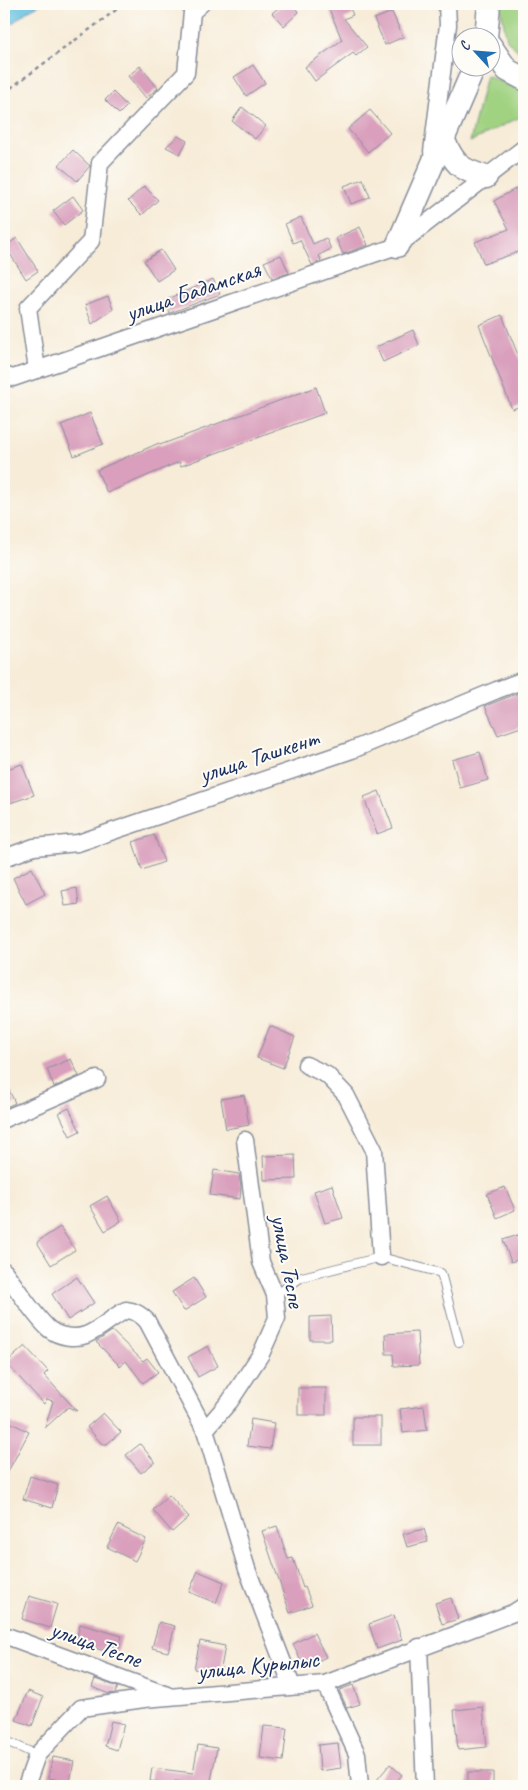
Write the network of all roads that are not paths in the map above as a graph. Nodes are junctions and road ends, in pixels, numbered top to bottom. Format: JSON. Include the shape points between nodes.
{"nodes":[{"id":1,"x":201,"y":4,"type":"edge"},
{"id":2,"x":447,"y":4,"type":"edge"},
{"id":3,"x":489,"y":4,"type":"edge"},
{"id":4,"x":487,"y":28,"type":"edge"},
{"id":5,"x":500,"y":60,"type":"edge"},
{"id":6,"x":470,"y":78,"type":"edge"},
{"id":7,"x":524,"y":79,"type":"edge"},
{"id":8,"x":443,"y":139,"type":"junction"},
{"id":9,"x":524,"y":148,"type":"edge"},
{"id":10,"x":430,"y":169,"type":"junction"},
{"id":11,"x":486,"y":177,"type":"junction"},
{"id":12,"x":397,"y":246,"type":"junction"},
{"id":13,"x":37,"y":370,"type":"junction"},
{"id":14,"x":4,"y":375,"type":"edge"},
{"id":15,"x":524,"y":680,"type":"edge"},
{"id":16,"x":4,"y":858,"type":"edge"},
{"id":17,"x":306,"y":1065,"type":"dead end"},
{"id":18,"x":97,"y":1079,"type":"dead end"},
{"id":19,"x":4,"y":1119,"type":"edge"},
{"id":20,"x":245,"y":1140,"type":"dead end"},
{"id":21,"x":381,"y":1257,"type":"junction"},
{"id":22,"x":4,"y":1271,"type":"edge"},
{"id":23,"x":275,"y":1295,"type":"junction"},
{"id":24,"x":459,"y":1342,"type":"dead end"},
{"id":25,"x":205,"y":1430,"type":"junction"},
{"id":26,"x":524,"y":1606,"type":"edge"},
{"id":27,"x":4,"y":1635,"type":"edge"},
{"id":28,"x":419,"y":1647,"type":"junction"},
{"id":29,"x":325,"y":1684,"type":"junction"},
{"id":30,"x":292,"y":1686,"type":"junction"},
{"id":31,"x":171,"y":1697,"type":"junction"},
{"id":32,"x":4,"y":1740,"type":"edge"},
{"id":33,"x":37,"y":1755,"type":"junction"},
{"id":34,"x":26,"y":1786,"type":"edge"},
{"id":35,"x":360,"y":1786,"type":"edge"},
{"id":36,"x":425,"y":1786,"type":"edge"}],
"edges":[{"from":1,"to":13,"type":"street","via":[[192,12],[186,73],[100,163],[91,241],[28,308]]},
{"from":2,"to":10,"type":"street","via":[[448,25]]},
{"from":3,"to":4,"type":"street"},
{"from":5,"to":7,"type":"street","via":[[507,70]]},
{"from":6,"to":8,"type":"street"},
{"from":8,"to":10,"type":"street"},
{"from":8,"to":11,"type":"street","via":[[452,158],[467,171]]},
{"from":9,"to":11,"type":"street","name":"улица Бадамская"},
{"from":10,"to":12,"type":"street"},
{"from":11,"to":12,"type":"street","name":"улица Бадамская"},
{"from":12,"to":13,"type":"street","name":"улица Бадамская"},
{"from":13,"to":14,"type":"street","name":"улица Бадамская","via":[[13,378]]},
{"from":15,"to":16,"type":"street","name":"улица Ташкент","via":[[352,750],[78,843],[34,847]]},
{"from":17,"to":21,"type":"street","via":[[327,1075],[346,1095],[374,1150]]},
{"from":18,"to":19,"type":"street"},
{"from":20,"to":23,"type":"street","name":"улица Теспе","via":[[261,1262]]},
{"from":21,"to":23,"type":"lane","via":[[302,1277]]},
{"from":21,"to":24,"type":"lane","via":[[440,1273]]},
{"from":22,"to":25,"type":"street","via":[[41,1320],[59,1335],[85,1336],[126,1310],[140,1314],[147,1321]]},
{"from":23,"to":25,"type":"street","name":"улица Теспе","via":[[277,1318],[260,1354],[230,1400]]},
{"from":25,"to":30,"type":"street","via":[[247,1569]]},
{"from":26,"to":28,"type":"street","name":"улица Курылыс"},
{"from":27,"to":31,"type":"street","name":"улица Теспе"},
{"from":28,"to":29,"type":"street","name":"улица Курылыс"},
{"from":28,"to":36,"type":"street"},
{"from":29,"to":30,"type":"street","name":"улица Курылыс"},
{"from":29,"to":35,"type":"street","via":[[357,1754]]},
{"from":30,"to":31,"type":"street","name":"улица Курылыс"},
{"from":31,"to":33,"type":"street","name":"улица Курылыс","via":[[81,1708]]},
{"from":32,"to":33,"type":"lane"},
{"from":33,"to":34,"type":"street","name":"улица Курылыс"}]}
